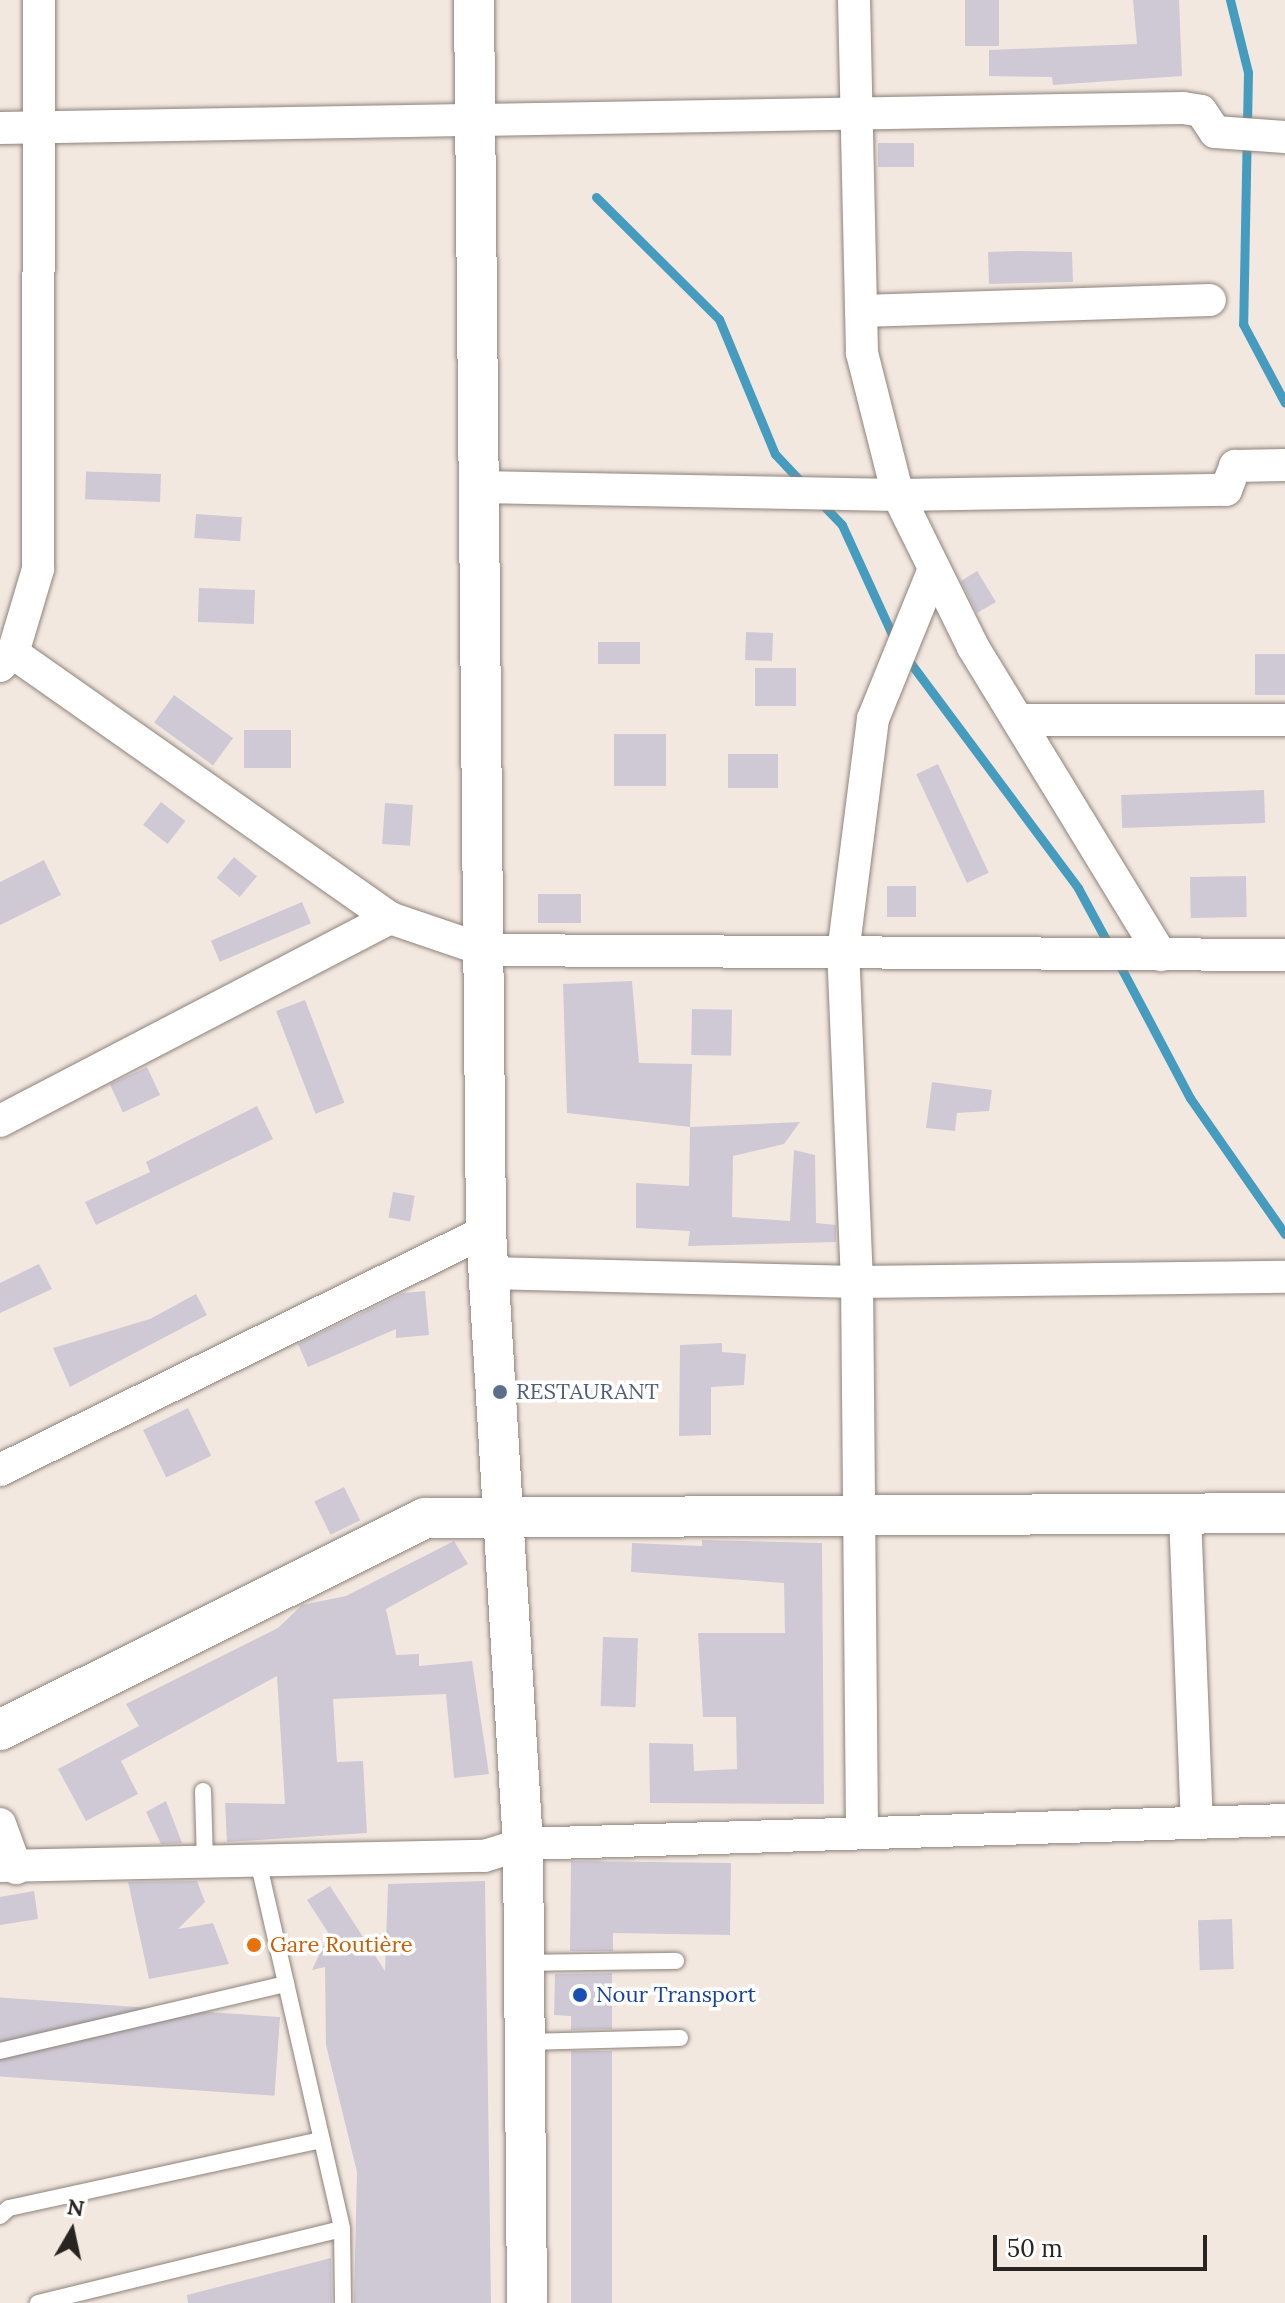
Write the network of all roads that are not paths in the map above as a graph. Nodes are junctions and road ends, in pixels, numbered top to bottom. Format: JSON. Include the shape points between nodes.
{"nodes":[{"id":1,"x":39,"y":0,"type":"edge"},
{"id":2,"x":474,"y":0,"type":"edge"},
{"id":3,"x":854,"y":0,"type":"edge"},
{"id":4,"x":857,"y":116,"type":"junction"},
{"id":5,"x":476,"y":123,"type":"junction"},
{"id":6,"x":40,"y":127,"type":"junction"},
{"id":7,"x":0,"y":128,"type":"edge"},
{"id":8,"x":1278,"y":136,"type":"edge"},
{"id":9,"x":1210,"y":300,"type":"dead end"},
{"id":10,"x":861,"y":311,"type":"junction"},
{"id":11,"x":1285,"y":465,"type":"edge"},
{"id":12,"x":479,"y":487,"type":"junction"},
{"id":13,"x":898,"y":495,"type":"junction"},
{"id":14,"x":933,"y":571,"type":"junction"},
{"id":15,"x":6,"y":660,"type":"edge"},
{"id":16,"x":1018,"y":720,"type":"junction"},
{"id":17,"x":1285,"y":720,"type":"edge"},
{"id":18,"x":390,"y":918,"type":"junction"},
{"id":19,"x":484,"y":950,"type":"junction"},
{"id":20,"x":843,"y":953,"type":"junction"},
{"id":21,"x":1161,"y":955,"type":"junction"},
{"id":22,"x":1285,"y":955,"type":"edge"},
{"id":23,"x":0,"y":1121,"type":"edge"},
{"id":24,"x":486,"y":1231,"type":"junction"},
{"id":25,"x":488,"y":1273,"type":"junction"},
{"id":26,"x":1285,"y":1277,"type":"edge"},
{"id":27,"x":857,"y":1282,"type":"junction"},
{"id":28,"x":0,"y":1470,"type":"edge"},
{"id":29,"x":1285,"y":1513,"type":"edge"},
{"id":30,"x":1185,"y":1514,"type":"junction"},
{"id":31,"x":499,"y":1515,"type":"junction"},
{"id":32,"x":859,"y":1519,"type":"junction"},
{"id":33,"x":0,"y":1730,"type":"edge"},
{"id":34,"x":203,"y":1791,"type":"dead end"},
{"id":35,"x":1285,"y":1820,"type":"edge"},
{"id":36,"x":1197,"y":1822,"type":"junction"},
{"id":37,"x":0,"y":1824,"type":"edge"},
{"id":38,"x":862,"y":1830,"type":"junction"},
{"id":39,"x":523,"y":1844,"type":"junction"},
{"id":40,"x":258,"y":1861,"type":"junction"},
{"id":41,"x":205,"y":1863,"type":"junction"},
{"id":42,"x":8,"y":1867,"type":"edge"},
{"id":43,"x":676,"y":1961,"type":"dead end"},
{"id":44,"x":524,"y":1963,"type":"junction"},
{"id":45,"x":286,"y":1984,"type":"junction"},
{"id":46,"x":680,"y":2038,"type":"dead end"},
{"id":47,"x":525,"y":2042,"type":"junction"},
{"id":48,"x":0,"y":2051,"type":"edge"},
{"id":49,"x":322,"y":2140,"type":"junction"},
{"id":50,"x":0,"y":2216,"type":"edge"},
{"id":51,"x":342,"y":2229,"type":"junction"},
{"id":52,"x":38,"y":2303,"type":"edge"},
{"id":53,"x":343,"y":2303,"type":"edge"},
{"id":54,"x":527,"y":2303,"type":"edge"}],
"edges":[{"from":1,"to":6,"type":"street"},
{"from":2,"to":5,"type":"street"},
{"from":3,"to":4,"type":"street"},
{"from":4,"to":5,"type":"street"},
{"from":4,"to":8,"type":"street","via":[[1183,108],[1201,111],[1215,132]]},
{"from":4,"to":10,"type":"street"},
{"from":5,"to":6,"type":"street"},
{"from":5,"to":12,"type":"street"},
{"from":6,"to":7,"type":"street"},
{"from":6,"to":15,"type":"street","via":[[38,569]]},
{"from":9,"to":10,"type":"street"},
{"from":10,"to":13,"type":"street","via":[[862,353]]},
{"from":11,"to":13,"type":"street","via":[[1235,466],[1226,490]]},
{"from":12,"to":13,"type":"street"},
{"from":12,"to":19,"type":"street"},
{"from":13,"to":14,"type":"street"},
{"from":14,"to":16,"type":"street"},
{"from":14,"to":20,"type":"street","via":[[873,719]]},
{"from":15,"to":18,"type":"street"},
{"from":16,"to":17,"type":"street"},
{"from":16,"to":21,"type":"street"},
{"from":18,"to":19,"type":"street"},
{"from":18,"to":23,"type":"street"},
{"from":19,"to":20,"type":"street"},
{"from":19,"to":24,"type":"street"},
{"from":20,"to":21,"type":"street"},
{"from":20,"to":27,"type":"street"},
{"from":21,"to":22,"type":"street"},
{"from":24,"to":25,"type":"street"},
{"from":24,"to":28,"type":"street"},
{"from":25,"to":27,"type":"street"},
{"from":25,"to":31,"type":"street"},
{"from":26,"to":27,"type":"street"},
{"from":27,"to":32,"type":"street"},
{"from":29,"to":30,"type":"street"},
{"from":30,"to":32,"type":"street"},
{"from":30,"to":36,"type":"street"},
{"from":31,"to":32,"type":"street"},
{"from":31,"to":33,"type":"street","via":[[425,1518]]},
{"from":31,"to":39,"type":"street"},
{"from":32,"to":38,"type":"street"},
{"from":34,"to":41,"type":"lane"},
{"from":35,"to":36,"type":"street"},
{"from":36,"to":38,"type":"street"},
{"from":37,"to":42,"type":"street"},
{"from":38,"to":39,"type":"street"},
{"from":39,"to":40,"type":"street","via":[[484,1856]]},
{"from":39,"to":44,"type":"street"},
{"from":40,"to":41,"type":"street"},
{"from":40,"to":45,"type":"lane"},
{"from":41,"to":42,"type":"street"},
{"from":43,"to":44,"type":"lane"},
{"from":44,"to":47,"type":"street"},
{"from":45,"to":48,"type":"lane"},
{"from":45,"to":49,"type":"lane"},
{"from":46,"to":47,"type":"lane"},
{"from":47,"to":54,"type":"street"},
{"from":49,"to":50,"type":"lane"},
{"from":49,"to":51,"type":"lane"},
{"from":51,"to":52,"type":"lane"},
{"from":51,"to":53,"type":"lane"}]}
